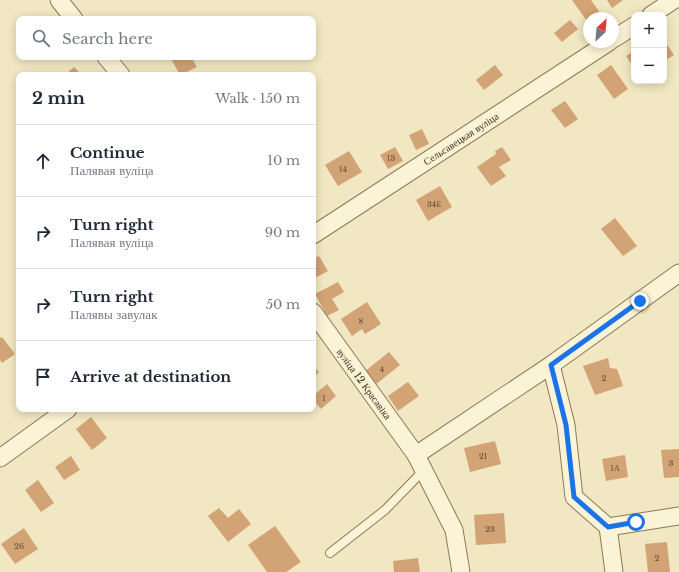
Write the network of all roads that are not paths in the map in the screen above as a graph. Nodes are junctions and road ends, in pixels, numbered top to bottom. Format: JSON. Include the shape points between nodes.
{"nodes":[{"id":1,"x":59,"y":0,"type":"edge"},
{"id":2,"x":674,"y":0,"type":"edge"},
{"id":3,"x":656,"y":12,"type":"edge"},
{"id":4,"x":72,"y":16,"type":"edge"},
{"id":5,"x":631,"y":28,"type":"edge"},
{"id":6,"x":619,"y":36,"type":"edge"},
{"id":7,"x":600,"y":48,"type":"edge"},
{"id":8,"x":108,"y":60,"type":"edge"},
{"id":9,"x":118,"y":72,"type":"edge"},
{"id":10,"x":316,"y":233,"type":"edge"},
{"id":11,"x":679,"y":273,"type":"edge"},
{"id":12,"x":316,"y":316,"type":"edge"},
{"id":13,"x":551,"y":365,"type":"junction"},
{"id":14,"x":64,"y":412,"type":"edge"},
{"id":15,"x":416,"y":455,"type":"junction"},
{"id":16,"x":0,"y":458,"type":"edge"},
{"id":17,"x":423,"y":471,"type":"junction"},
{"id":18,"x":679,"y":516,"type":"edge"},
{"id":19,"x":608,"y":527,"type":"junction"},
{"id":20,"x":330,"y":553,"type":"dead end"},
{"id":21,"x":461,"y":572,"type":"edge"},
{"id":22,"x":614,"y":572,"type":"edge"}],
"edges":[{"from":1,"to":4,"type":"street"},
{"from":2,"to":3,"type":"street"},
{"from":5,"to":6,"type":"street"},
{"from":7,"to":10,"type":"street","name":"Сельсавецкая вуліца"},
{"from":8,"to":9,"type":"street"},
{"from":11,"to":13,"type":"street"},
{"from":12,"to":15,"type":"street","name":"вуліца 12 Красавіка"},
{"from":13,"to":15,"type":"street"},
{"from":13,"to":19,"type":"street","via":[[566,425],[574,497]]},
{"from":14,"to":16,"type":"street"},
{"from":15,"to":17,"type":"street","name":"вуліца 12 Красавіка"},
{"from":17,"to":20,"type":"lane","via":[[385,510]]},
{"from":17,"to":21,"type":"street","name":"вуліца 12 Красавіка","via":[[454,530]]},
{"from":18,"to":19,"type":"street"},
{"from":19,"to":22,"type":"street"}]}
